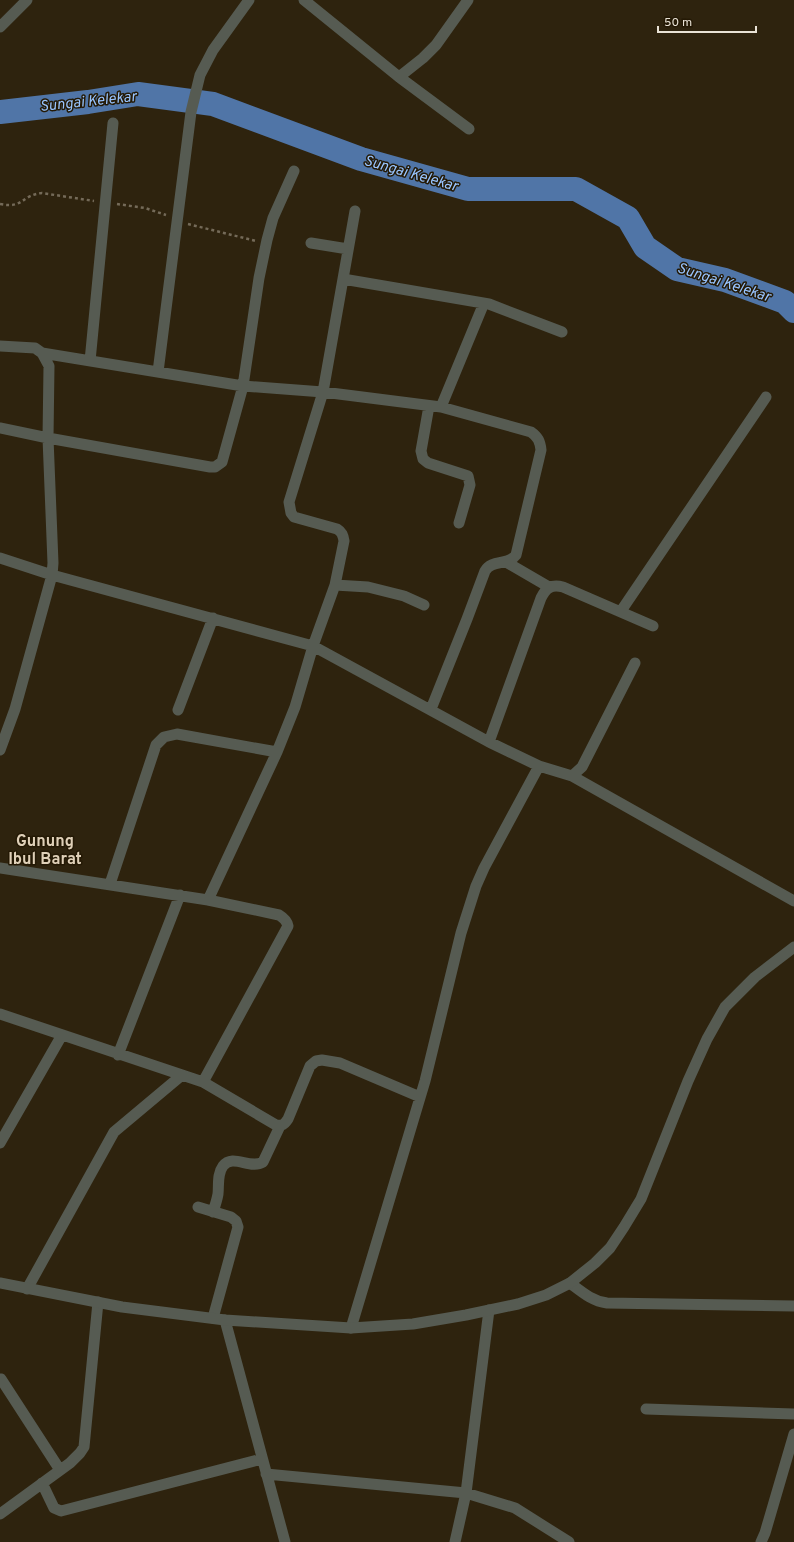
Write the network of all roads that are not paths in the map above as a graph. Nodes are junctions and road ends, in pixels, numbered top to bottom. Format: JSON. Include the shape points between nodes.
{"nodes":[{"id":1,"x":27,"y":0,"type":"edge"},
{"id":2,"x":249,"y":0,"type":"edge"},
{"id":3,"x":304,"y":0,"type":"edge"},
{"id":4,"x":468,"y":0,"type":"edge"},
{"id":5,"x":0,"y":27,"type":"edge"},
{"id":6,"x":399,"y":77,"type":"junction"},
{"id":7,"x":113,"y":123,"type":"dead end"},
{"id":8,"x":469,"y":129,"type":"dead end"},
{"id":9,"x":294,"y":171,"type":"dead end"},
{"id":10,"x":355,"y":211,"type":"dead end"},
{"id":11,"x":310,"y":243,"type":"dead end"},
{"id":12,"x":348,"y":249,"type":"junction"},
{"id":13,"x":343,"y":279,"type":"junction"},
{"id":14,"x":484,"y":303,"type":"junction"},
{"id":15,"x":562,"y":332,"type":"dead end"},
{"id":16,"x":0,"y":346,"type":"edge"},
{"id":17,"x":42,"y":353,"type":"junction"},
{"id":18,"x":90,"y":361,"type":"junction"},
{"id":19,"x":158,"y":372,"type":"junction"},
{"id":20,"x":243,"y":386,"type":"junction"},
{"id":21,"x":323,"y":392,"type":"junction"},
{"id":22,"x":766,"y":397,"type":"dead end"},
{"id":23,"x":429,"y":406,"type":"junction"},
{"id":24,"x":441,"y":407,"type":"junction"},
{"id":25,"x":0,"y":428,"type":"edge"},
{"id":26,"x":48,"y":438,"type":"junction"},
{"id":27,"x":459,"y":523,"type":"dead end"},
{"id":28,"x":0,"y":558,"type":"edge"},
{"id":29,"x":506,"y":562,"type":"junction"},
{"id":30,"x":52,"y":575,"type":"junction"},
{"id":31,"x":335,"y":584,"type":"junction"},
{"id":32,"x":549,"y":587,"type":"junction"},
{"id":33,"x":424,"y":605,"type":"dead end"},
{"id":34,"x":621,"y":611,"type":"junction"},
{"id":35,"x":212,"y":618,"type":"junction"},
{"id":36,"x":653,"y":626,"type":"dead end"},
{"id":37,"x":314,"y":646,"type":"junction"},
{"id":38,"x":635,"y":663,"type":"dead end"},
{"id":39,"x":431,"y":709,"type":"junction"},
{"id":40,"x":178,"y":710,"type":"dead end"},
{"id":41,"x":489,"y":742,"type":"junction"},
{"id":42,"x":0,"y":750,"type":"edge"},
{"id":43,"x":277,"y":752,"type":"junction"},
{"id":44,"x":539,"y":766,"type":"junction"},
{"id":45,"x":572,"y":776,"type":"junction"},
{"id":46,"x":0,"y":868,"type":"edge"},
{"id":47,"x":110,"y":884,"type":"junction"},
{"id":48,"x":180,"y":895,"type":"junction"},
{"id":49,"x":208,"y":900,"type":"junction"},
{"id":50,"x":794,"y":901,"type":"edge"},
{"id":51,"x":794,"y":947,"type":"edge"},
{"id":52,"x":0,"y":1014,"type":"edge"},
{"id":53,"x":62,"y":1035,"type":"junction"},
{"id":54,"x":118,"y":1055,"type":"junction"},
{"id":55,"x":182,"y":1075,"type":"junction"},
{"id":56,"x":203,"y":1082,"type":"junction"},
{"id":57,"x":420,"y":1097,"type":"junction"},
{"id":58,"x":280,"y":1126,"type":"junction"},
{"id":59,"x":0,"y":1143,"type":"edge"},
{"id":60,"x":198,"y":1207,"type":"dead end"},
{"id":61,"x":213,"y":1212,"type":"junction"},
{"id":62,"x":0,"y":1283,"type":"edge"},
{"id":63,"x":570,"y":1283,"type":"junction"},
{"id":64,"x":27,"y":1289,"type":"junction"},
{"id":65,"x":98,"y":1302,"type":"junction"},
{"id":66,"x":794,"y":1306,"type":"edge"},
{"id":67,"x":489,"y":1310,"type":"junction"},
{"id":68,"x":213,"y":1318,"type":"junction"},
{"id":69,"x":225,"y":1320,"type":"junction"},
{"id":70,"x":350,"y":1328,"type":"junction"},
{"id":71,"x":1,"y":1379,"type":"dead end"},
{"id":72,"x":646,"y":1409,"type":"dead end"},
{"id":73,"x":794,"y":1414,"type":"edge"},
{"id":74,"x":794,"y":1434,"type":"edge"},
{"id":75,"x":262,"y":1459,"type":"junction"},
{"id":76,"x":60,"y":1470,"type":"junction"},
{"id":77,"x":266,"y":1474,"type":"junction"},
{"id":78,"x":42,"y":1483,"type":"junction"},
{"id":79,"x":466,"y":1494,"type":"junction"},
{"id":80,"x":0,"y":1514,"type":"edge"},
{"id":81,"x":285,"y":1542,"type":"edge"},
{"id":82,"x":455,"y":1542,"type":"edge"},
{"id":83,"x":569,"y":1542,"type":"edge"},
{"id":84,"x":761,"y":1542,"type":"edge"}],
"edges":[{"from":1,"to":5,"type":"street"},
{"from":2,"to":19,"type":"street","via":[[213,50],[200,75],[191,112]]},
{"from":3,"to":6,"type":"street"},
{"from":4,"to":6,"type":"street","via":[[436,45]]},
{"from":6,"to":8,"type":"street"},
{"from":7,"to":18,"type":"street"},
{"from":9,"to":20,"type":"street","via":[[273,218],[266,244]]},
{"from":10,"to":12,"type":"street"},
{"from":11,"to":12,"type":"street"},
{"from":12,"to":13,"type":"street"},
{"from":13,"to":14,"type":"street"},
{"from":13,"to":21,"type":"street"},
{"from":14,"to":15,"type":"street"},
{"from":14,"to":24,"type":"street"},
{"from":16,"to":17,"type":"street","via":[[35,348]]},
{"from":17,"to":18,"type":"street"},
{"from":17,"to":26,"type":"street","via":[[48,366]]},
{"from":18,"to":19,"type":"street"},
{"from":19,"to":20,"type":"street"},
{"from":20,"to":21,"type":"street"},
{"from":20,"to":26,"type":"street","via":[[224,458],[214,467]]},
{"from":21,"to":23,"type":"street"},
{"from":21,"to":31,"type":"street","via":[[289,508],[294,517],[341,532],[344,541]]},
{"from":22,"to":34,"type":"street"},
{"from":23,"to":24,"type":"street"},
{"from":23,"to":27,"type":"street","via":[[421,451],[423,459],[468,476],[470,480]]},
{"from":24,"to":29,"type":"street","via":[[531,432],[540,442],[541,450],[516,555]]},
{"from":25,"to":26,"type":"street"},
{"from":26,"to":30,"type":"street"},
{"from":28,"to":30,"type":"street"},
{"from":29,"to":32,"type":"street"},
{"from":29,"to":39,"type":"street","via":[[487,567]]},
{"from":30,"to":35,"type":"street"},
{"from":30,"to":42,"type":"street","via":[[15,709]]},
{"from":31,"to":33,"type":"street","via":[[368,587],[404,596]]},
{"from":31,"to":37,"type":"street"},
{"from":32,"to":34,"type":"street","via":[[563,587]]},
{"from":32,"to":41,"type":"street","via":[[541,598]]},
{"from":34,"to":36,"type":"street"},
{"from":35,"to":37,"type":"street"},
{"from":35,"to":40,"type":"street"},
{"from":37,"to":39,"type":"street"},
{"from":37,"to":43,"type":"street"},
{"from":38,"to":45,"type":"street","via":[[582,767]]},
{"from":39,"to":41,"type":"street"},
{"from":41,"to":44,"type":"street"},
{"from":43,"to":47,"type":"street","via":[[176,734],[164,737],[156,746]]},
{"from":43,"to":49,"type":"street"},
{"from":44,"to":45,"type":"street"},
{"from":44,"to":57,"type":"street","via":[[476,886]]},
{"from":45,"to":50,"type":"street"},
{"from":46,"to":47,"type":"street"},
{"from":47,"to":48,"type":"street"},
{"from":48,"to":49,"type":"street"},
{"from":48,"to":54,"type":"street"},
{"from":49,"to":56,"type":"street","via":[[279,915],[288,926]]},
{"from":51,"to":63,"type":"street","via":[[755,977],[726,1007],[707,1039],[691,1074],[640,1199],[610,1248]]},
{"from":52,"to":53,"type":"street"},
{"from":53,"to":54,"type":"street"},
{"from":53,"to":59,"type":"street"},
{"from":54,"to":55,"type":"street"},
{"from":55,"to":56,"type":"street"},
{"from":55,"to":64,"type":"street","via":[[114,1132]]},
{"from":56,"to":58,"type":"street"},
{"from":57,"to":58,"type":"street","via":[[340,1063],[316,1061],[310,1066],[288,1119]]},
{"from":57,"to":70,"type":"street"},
{"from":58,"to":61,"type":"street","via":[[263,1162],[250,1165],[232,1160],[222,1167]]},
{"from":60,"to":61,"type":"street"},
{"from":61,"to":68,"type":"street","via":[[231,1217],[238,1227]]},
{"from":62,"to":64,"type":"street"},
{"from":63,"to":66,"type":"street","via":[[598,1302],[607,1303]]},
{"from":63,"to":67,"type":"street","via":[[518,1304]]},
{"from":64,"to":65,"type":"street"},
{"from":65,"to":68,"type":"street"},
{"from":65,"to":76,"type":"street","via":[[84,1447]]},
{"from":67,"to":70,"type":"street","via":[[413,1324]]},
{"from":67,"to":79,"type":"street"},
{"from":68,"to":69,"type":"street"},
{"from":69,"to":70,"type":"street"},
{"from":69,"to":75,"type":"street"},
{"from":71,"to":76,"type":"street"},
{"from":72,"to":73,"type":"street"},
{"from":74,"to":84,"type":"street"},
{"from":75,"to":77,"type":"street"},
{"from":75,"to":78,"type":"street","via":[[61,1511],[54,1508]]},
{"from":76,"to":78,"type":"street"},
{"from":77,"to":79,"type":"street"},
{"from":77,"to":81,"type":"street"},
{"from":78,"to":80,"type":"street"},
{"from":79,"to":82,"type":"street"},
{"from":79,"to":83,"type":"street","via":[[515,1508]]}]}
